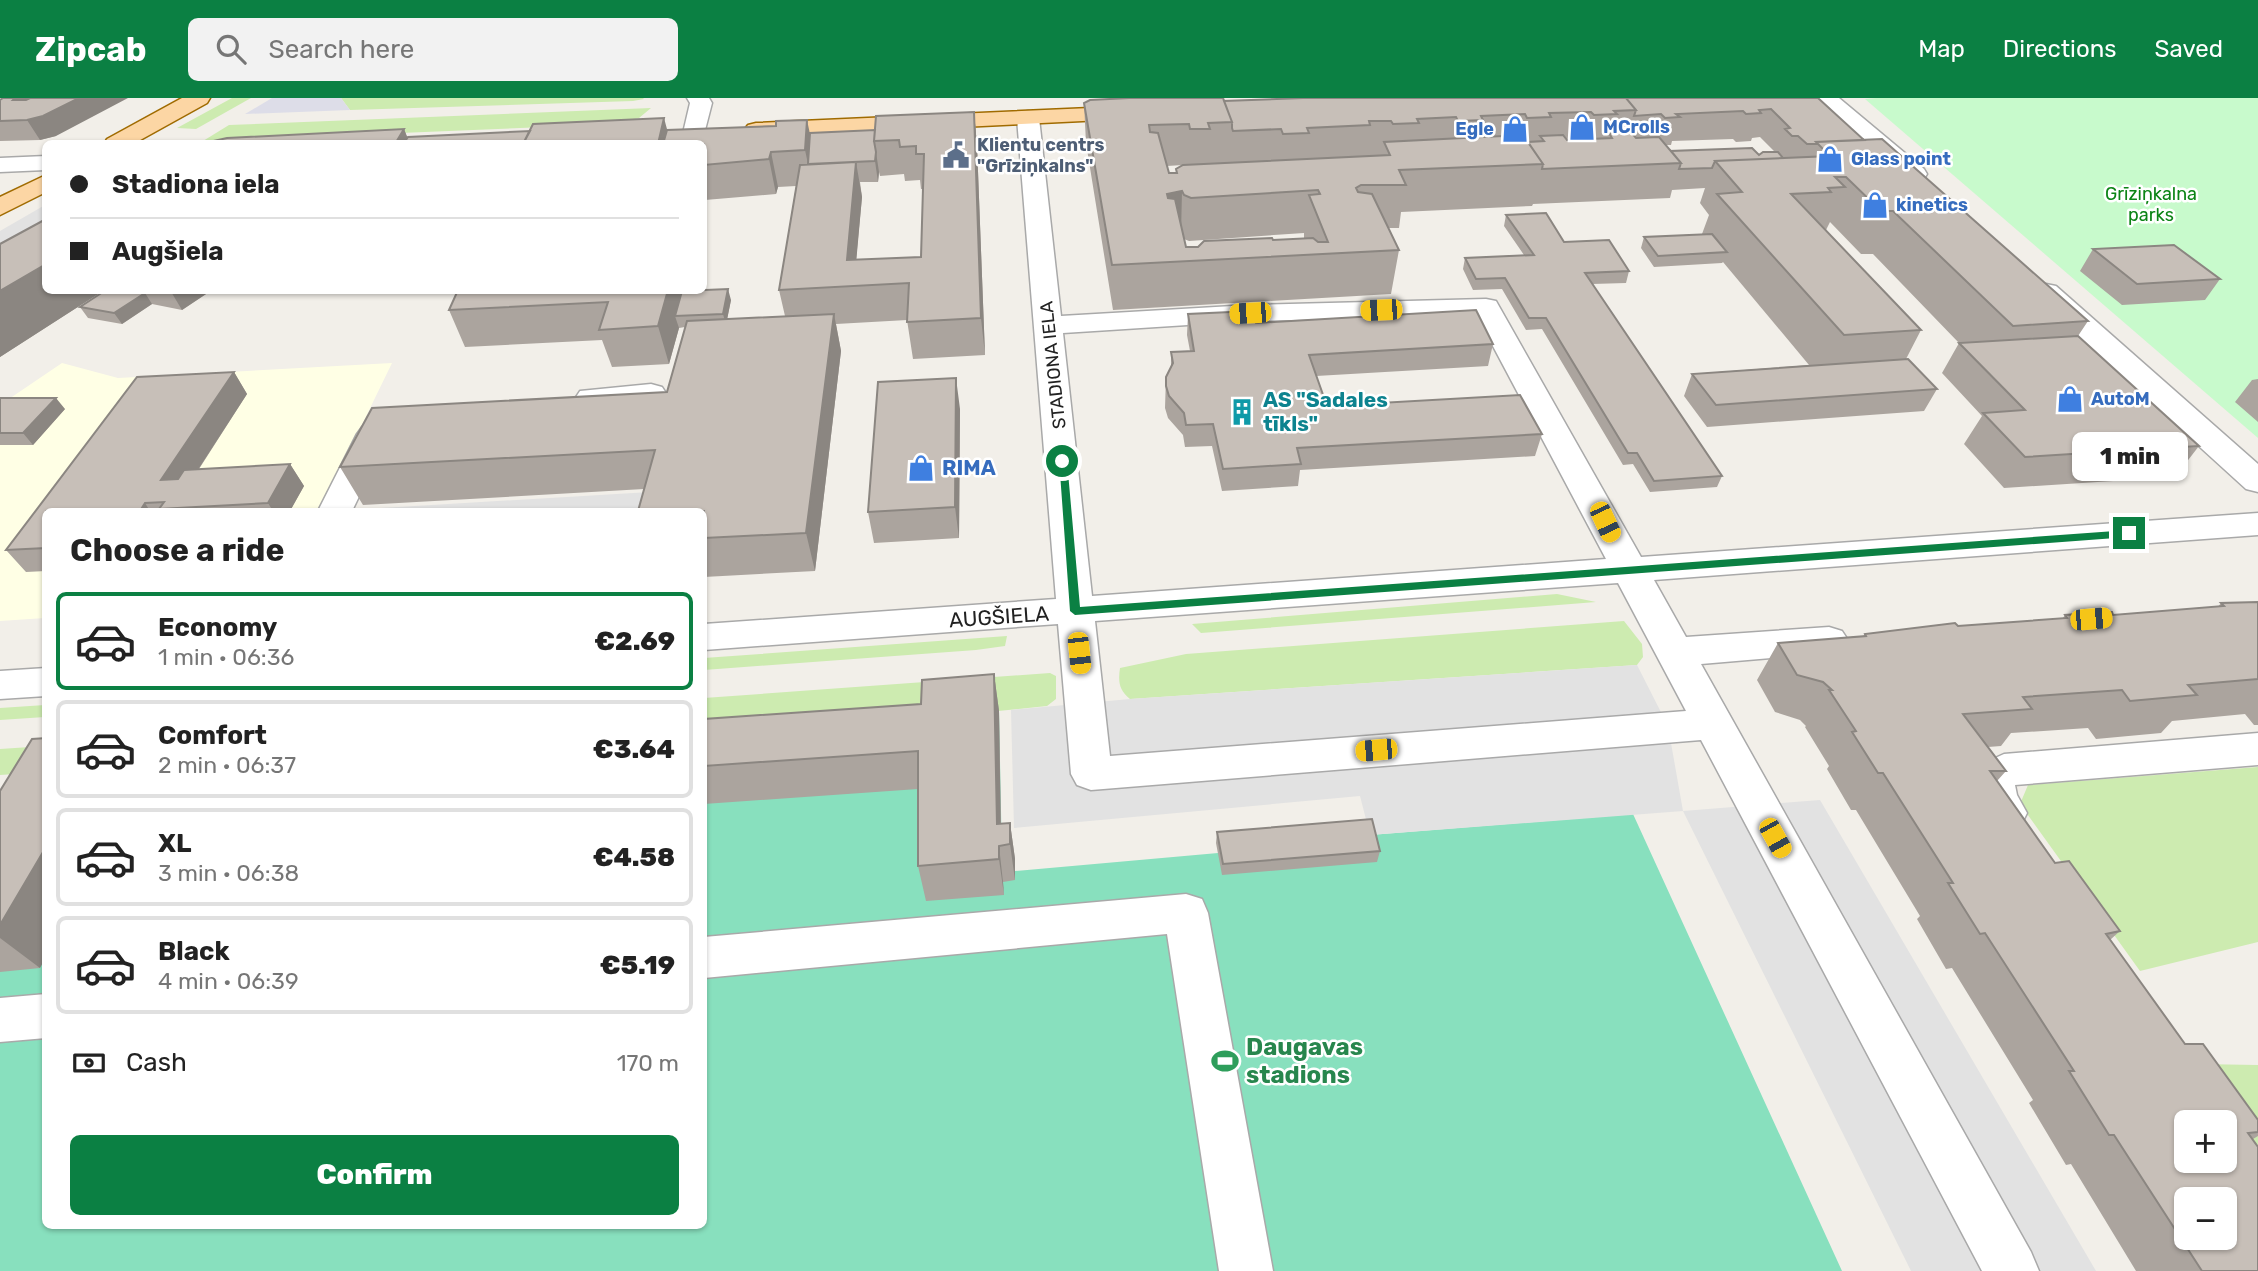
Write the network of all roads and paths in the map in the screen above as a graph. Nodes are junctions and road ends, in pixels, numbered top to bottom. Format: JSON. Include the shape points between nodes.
{"nodes":[{"id":1,"x":199,"y":98,"type":"edge"},
{"id":2,"x":698,"y":98,"type":"edge"},
{"id":3,"x":1826,"y":98,"type":"edge"},
{"id":4,"x":1161,"y":112,"type":"edge"},
{"id":5,"x":1028,"y":118,"type":"junction"},
{"id":6,"x":695,"y":133,"type":"junction"},
{"id":7,"x":668,"y":134,"type":"edge"},
{"id":8,"x":122,"y":140,"type":"edge"},
{"id":9,"x":42,"y":163,"type":"edge"},
{"id":10,"x":0,"y":166,"type":"edge"},
{"id":11,"x":42,"y":184,"type":"edge"},
{"id":12,"x":1932,"y":190,"type":"edge"},
{"id":13,"x":0,"y":207,"type":"edge"},
{"id":14,"x":2029,"y":277,"type":"edge"},
{"id":15,"x":1049,"y":325,"type":"junction"},
{"id":16,"x":651,"y":393,"type":"edge"},
{"id":17,"x":558,"y":400,"type":"edge"},
{"id":18,"x":397,"y":412,"type":"edge"},
{"id":19,"x":2258,"y":481,"type":"edge"},
{"id":20,"x":336,"y":508,"type":"edge"},
{"id":21,"x":2258,"y":524,"type":"edge"},
{"id":22,"x":1629,"y":571,"type":"junction"},
{"id":23,"x":1075,"y":611,"type":"junction"},
{"id":24,"x":707,"y":637,"type":"edge"},
{"id":25,"x":1868,"y":637,"type":"edge"},
{"id":26,"x":1674,"y":652,"type":"junction"},
{"id":27,"x":42,"y":682,"type":"edge"},
{"id":28,"x":0,"y":685,"type":"edge"},
{"id":29,"x":1713,"y":724,"type":"junction"},
{"id":30,"x":2258,"y":749,"type":"edge"},
{"id":31,"x":2028,"y":844,"type":"edge"},
{"id":32,"x":707,"y":958,"type":"edge"},
{"id":33,"x":42,"y":1016,"type":"edge"},
{"id":34,"x":0,"y":1020,"type":"edge"},
{"id":35,"x":1246,"y":1271,"type":"edge"},
{"id":36,"x":2012,"y":1271,"type":"edge"}],
"edges":[{"from":1,"to":8,"type":"main road"},
{"from":2,"to":6,"type":"street"},
{"from":3,"to":12,"type":"street"},
{"from":4,"to":5,"type":"main road"},
{"from":5,"to":6,"type":"main road"},
{"from":5,"to":15,"type":"street","name":"STADIONA IELA"},
{"from":6,"to":7,"type":"main road"},
{"from":9,"to":10,"type":"street"},
{"from":11,"to":13,"type":"main road"},
{"from":14,"to":19,"type":"street"},
{"from":15,"to":22,"type":"street","via":[[1250,313],[1486,307]]},
{"from":15,"to":23,"type":"street","name":"STADIONA IELA"},
{"from":16,"to":17,"type":"street"},
{"from":18,"to":20,"type":"street","via":[[384,413]]},
{"from":21,"to":22,"type":"street","name":"AUGŠIELA"},
{"from":22,"to":23,"type":"street","name":"AUGŠIELA"},
{"from":22,"to":26,"type":"street"},
{"from":23,"to":24,"type":"street","name":"AUGŠIELA"},
{"from":23,"to":29,"type":"street","name":"STADIONA IELA","via":[[1091,774]]},
{"from":25,"to":26,"type":"street"},
{"from":26,"to":29,"type":"street"},
{"from":27,"to":28,"type":"street"},
{"from":29,"to":36,"type":"street"},
{"from":30,"to":31,"type":"street","via":[[2004,771],[1993,785],[1996,798]]},
{"from":32,"to":35,"type":"street","via":[[1186,913]]},
{"from":33,"to":34,"type":"street"}]}
